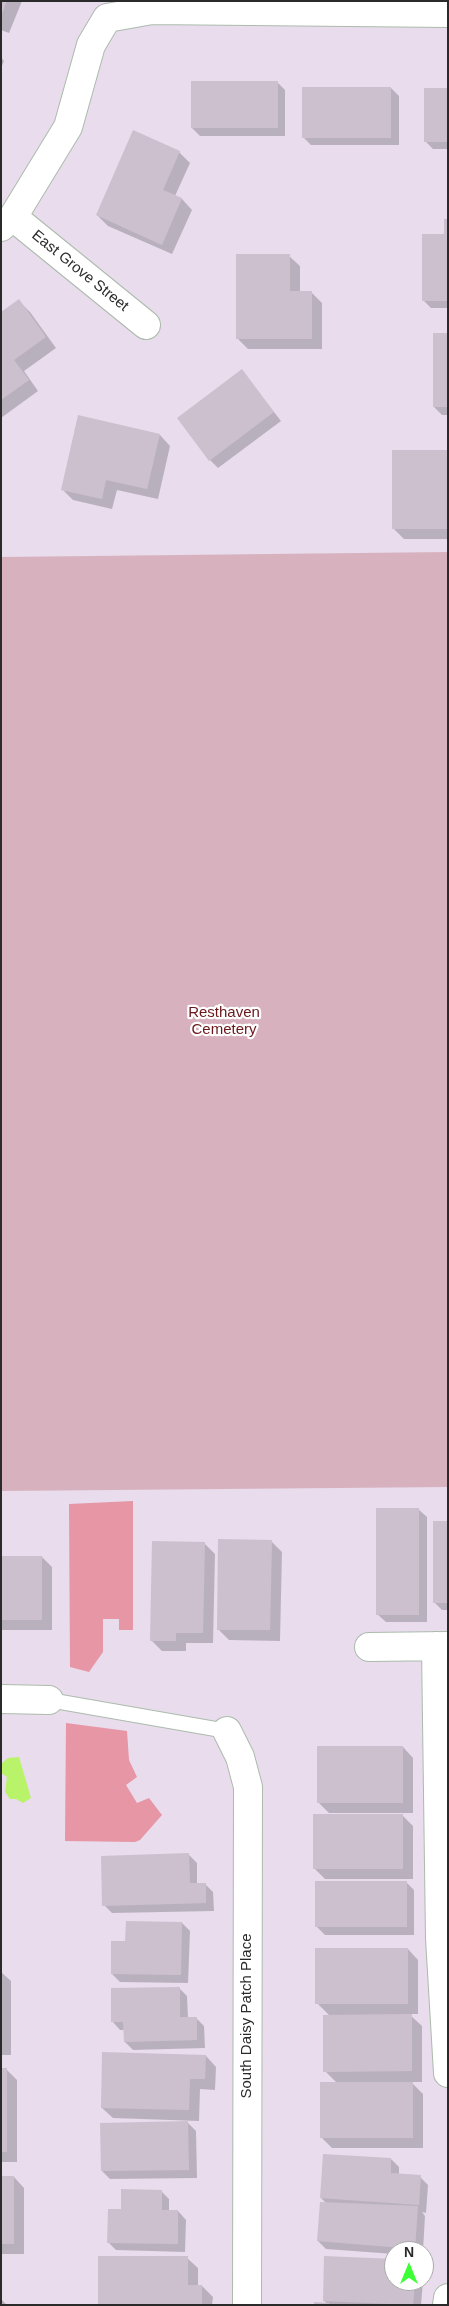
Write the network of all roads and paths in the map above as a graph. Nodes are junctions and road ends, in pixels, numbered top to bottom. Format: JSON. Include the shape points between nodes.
{"nodes":[{"id":1,"x":448,"y":13,"type":"edge"},
{"id":2,"x":7,"y":222,"type":"edge"},
{"id":3,"x":146,"y":325,"type":"dead end"},
{"id":4,"x":442,"y":1646,"type":"edge"},
{"id":5,"x":368,"y":1647,"type":"dead end"},
{"id":6,"x":1,"y":1699,"type":"edge"},
{"id":7,"x":49,"y":1700,"type":"joint"},
{"id":8,"x":227,"y":1731,"type":"joint"},
{"id":9,"x":448,"y":2073,"type":"edge"},
{"id":10,"x":448,"y":2298,"type":"edge"},
{"id":11,"x":247,"y":2305,"type":"edge"},
{"id":12,"x":447,"y":2305,"type":"edge"}],
"edges":[{"from":1,"to":2,"type":"street","name":"East Grove Street","via":[[152,10],[107,18],[91,45],[68,127]]},
{"from":2,"to":3,"type":"street","name":"East Grove Street"},
{"from":4,"to":5,"type":"street"},
{"from":4,"to":9,"type":"street","via":[[440,1938]]},
{"from":6,"to":7,"type":"street"},
{"from":7,"to":8,"type":"lane"},
{"from":8,"to":11,"type":"street","name":"South Daisy Patch Place","via":[[240,1757],[248,1787]]},
{"from":10,"to":12,"type":"street"}]}
